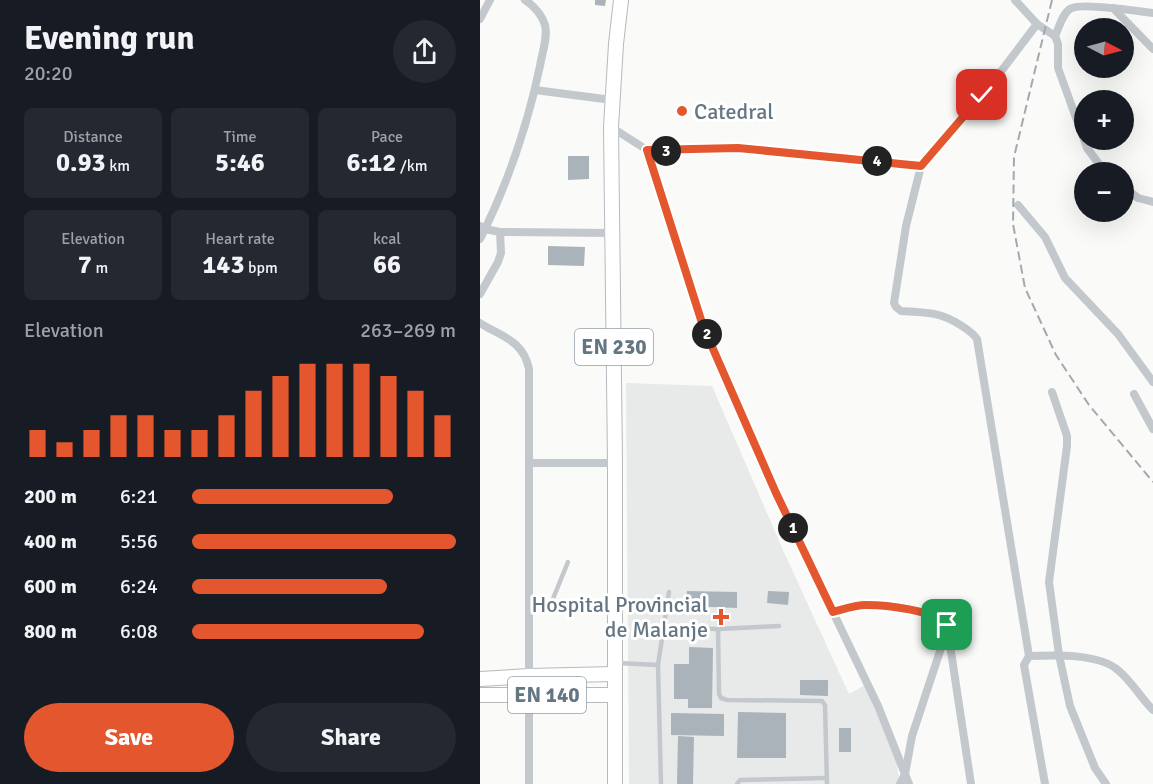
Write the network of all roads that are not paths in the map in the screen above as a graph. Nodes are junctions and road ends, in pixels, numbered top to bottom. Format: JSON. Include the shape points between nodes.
{"nodes":[{"id":1,"x":490,"y":0,"type":"edge"},
{"id":2,"x":525,"y":0,"type":"edge"},
{"id":3,"x":621,"y":0,"type":"edge"},
{"id":4,"x":1015,"y":0,"type":"edge"},
{"id":5,"x":1073,"y":4,"type":"edge"},
{"id":6,"x":1113,"y":8,"type":"junction"},
{"id":7,"x":1153,"y":13,"type":"edge"},
{"id":8,"x":480,"y":20,"type":"edge"},
{"id":9,"x":1037,"y":24,"type":"junction"},
{"id":10,"x":1055,"y":36,"type":"junction"},
{"id":11,"x":1153,"y":49,"type":"edge"},
{"id":12,"x":535,"y":90,"type":"junction"},
{"id":13,"x":612,"y":100,"type":"junction"},
{"id":14,"x":611,"y":127,"type":"junction"},
{"id":15,"x":647,"y":150,"type":"junction"},
{"id":16,"x":1098,"y":162,"type":"edge"},
{"id":17,"x":921,"y":166,"type":"junction"},
{"id":18,"x":1134,"y":195,"type":"edge"},
{"id":19,"x":1153,"y":202,"type":"edge"},
{"id":20,"x":1018,"y":205,"type":"dead end"},
{"id":21,"x":483,"y":228,"type":"edge"},
{"id":22,"x":500,"y":232,"type":"junction"},
{"id":23,"x":612,"y":233,"type":"junction"},
{"id":24,"x":480,"y":239,"type":"edge"},
{"id":25,"x":480,"y":294,"type":"edge"},
{"id":26,"x":480,"y":323,"type":"edge"},
{"id":27,"x":1153,"y":382,"type":"edge"},
{"id":28,"x":1052,"y":392,"type":"dead end"},
{"id":29,"x":1134,"y":394,"type":"dead end"},
{"id":30,"x":1153,"y":429,"type":"edge"},
{"id":31,"x":529,"y":463,"type":"junction"},
{"id":32,"x":615,"y":463,"type":"junction"},
{"id":33,"x":568,"y":562,"type":"dead end"},
{"id":34,"x":669,"y":592,"type":"dead end"},
{"id":35,"x":833,"y":612,"type":"junction"},
{"id":36,"x":528,"y":613,"type":"junction"},
{"id":37,"x":779,"y":626,"type":"dead end"},
{"id":38,"x":664,"y":628,"type":"junction"},
{"id":39,"x":718,"y":629,"type":"junction"},
{"id":40,"x":947,"y":630,"type":"junction"},
{"id":41,"x":1059,"y":655,"type":"junction"},
{"id":42,"x":1029,"y":656,"type":"junction"},
{"id":43,"x":658,"y":665,"type":"junction"},
{"id":44,"x":614,"y":668,"type":"junction"},
{"id":45,"x":529,"y":676,"type":"junction"},
{"id":46,"x":480,"y":679,"type":"edge"},
{"id":47,"x":528,"y":694,"type":"junction"},
{"id":48,"x":480,"y":695,"type":"edge"},
{"id":49,"x":615,"y":695,"type":"junction"},
{"id":50,"x":1153,"y":710,"type":"edge"},
{"id":51,"x":905,"y":774,"type":"junction"},
{"id":52,"x":827,"y":781,"type":"edge"},
{"id":53,"x":529,"y":784,"type":"edge"},
{"id":54,"x":615,"y":784,"type":"edge"},
{"id":55,"x":661,"y":784,"type":"edge"},
{"id":56,"x":737,"y":784,"type":"edge"},
{"id":57,"x":900,"y":784,"type":"edge"},
{"id":58,"x":909,"y":784,"type":"edge"},
{"id":59,"x":971,"y":784,"type":"edge"},
{"id":60,"x":1045,"y":784,"type":"edge"},
{"id":61,"x":1106,"y":784,"type":"edge"}],
"edges":[{"from":1,"to":8,"type":"street"},
{"from":2,"to":12,"type":"street","via":[[537,9],[545,25]]},
{"from":3,"to":13,"type":"main road","number":"EN 230"},
{"from":4,"to":9,"type":"street"},
{"from":5,"to":6,"type":"street"},
{"from":5,"to":10,"type":"street"},
{"from":6,"to":7,"type":"street"},
{"from":6,"to":11,"type":"street"},
{"from":9,"to":10,"type":"street"},
{"from":9,"to":17,"type":"street"},
{"from":10,"to":16,"type":"street","via":[[1058,68],[1087,148]]},
{"from":12,"to":13,"type":"street"},
{"from":12,"to":21,"type":"street","via":[[505,189]]},
{"from":13,"to":14,"type":"main road","number":"EN 230"},
{"from":14,"to":15,"type":"street"},
{"from":14,"to":23,"type":"main road","number":"EN 230"},
{"from":15,"to":17,"type":"street","via":[[738,148]]},
{"from":15,"to":35,"type":"street","via":[[703,326]]},
{"from":17,"to":42,"type":"street","via":[[906,226],[894,303],[901,311],[949,317],[977,339]]},
{"from":18,"to":19,"type":"street"},
{"from":20,"to":27,"type":"street","via":[[1045,237],[1065,278],[1118,334]]},
{"from":21,"to":22,"type":"street"},
{"from":21,"to":24,"type":"street"},
{"from":22,"to":23,"type":"street"},
{"from":22,"to":25,"type":"street","via":[[501,253]]},
{"from":23,"to":32,"type":"main road","number":"EN 230"},
{"from":26,"to":31,"type":"street","via":[[513,342],[528,362]]},
{"from":28,"to":41,"type":"street","via":[[1067,436],[1049,582]]},
{"from":29,"to":30,"type":"street"},
{"from":31,"to":32,"type":"street"},
{"from":31,"to":36,"type":"street"},
{"from":32,"to":44,"type":"main road","number":"EN 230"},
{"from":33,"to":36,"type":"lane","via":[[552,605]]},
{"from":34,"to":38,"type":"lane"},
{"from":35,"to":40,"type":"street","via":[[867,605],[917,611],[943,619]]},
{"from":35,"to":51,"type":"street"},
{"from":36,"to":45,"type":"street"},
{"from":37,"to":39,"type":"lane"},
{"from":38,"to":39,"type":"lane"},
{"from":38,"to":43,"type":"lane"},
{"from":39,"to":52,"type":"lane","via":[[722,699],[825,705]]},
{"from":40,"to":51,"type":"street","via":[[912,736]]},
{"from":40,"to":59,"type":"street"},
{"from":41,"to":42,"type":"street"},
{"from":41,"to":50,"type":"street","via":[[1106,662],[1118,669]]},
{"from":41,"to":61,"type":"street","via":[[1070,706],[1095,768]]},
{"from":42,"to":60,"type":"street","via":[[1024,665]]},
{"from":43,"to":44,"type":"lane"},
{"from":43,"to":55,"type":"lane"},
{"from":44,"to":45,"type":"main road","number":"EN 140"},
{"from":44,"to":49,"type":"main road","number":"EN 230"},
{"from":45,"to":46,"type":"main road","number":"EN 140"},
{"from":45,"to":47,"type":"street"},
{"from":47,"to":48,"type":"main road","number":"EN 140"},
{"from":47,"to":49,"type":"main road","number":"EN 140"},
{"from":47,"to":53,"type":"street"},
{"from":49,"to":54,"type":"main road","number":"EN 230"},
{"from":51,"to":57,"type":"street"},
{"from":51,"to":58,"type":"street"},
{"from":52,"to":56,"type":"lane","via":[[740,780]]}]}
